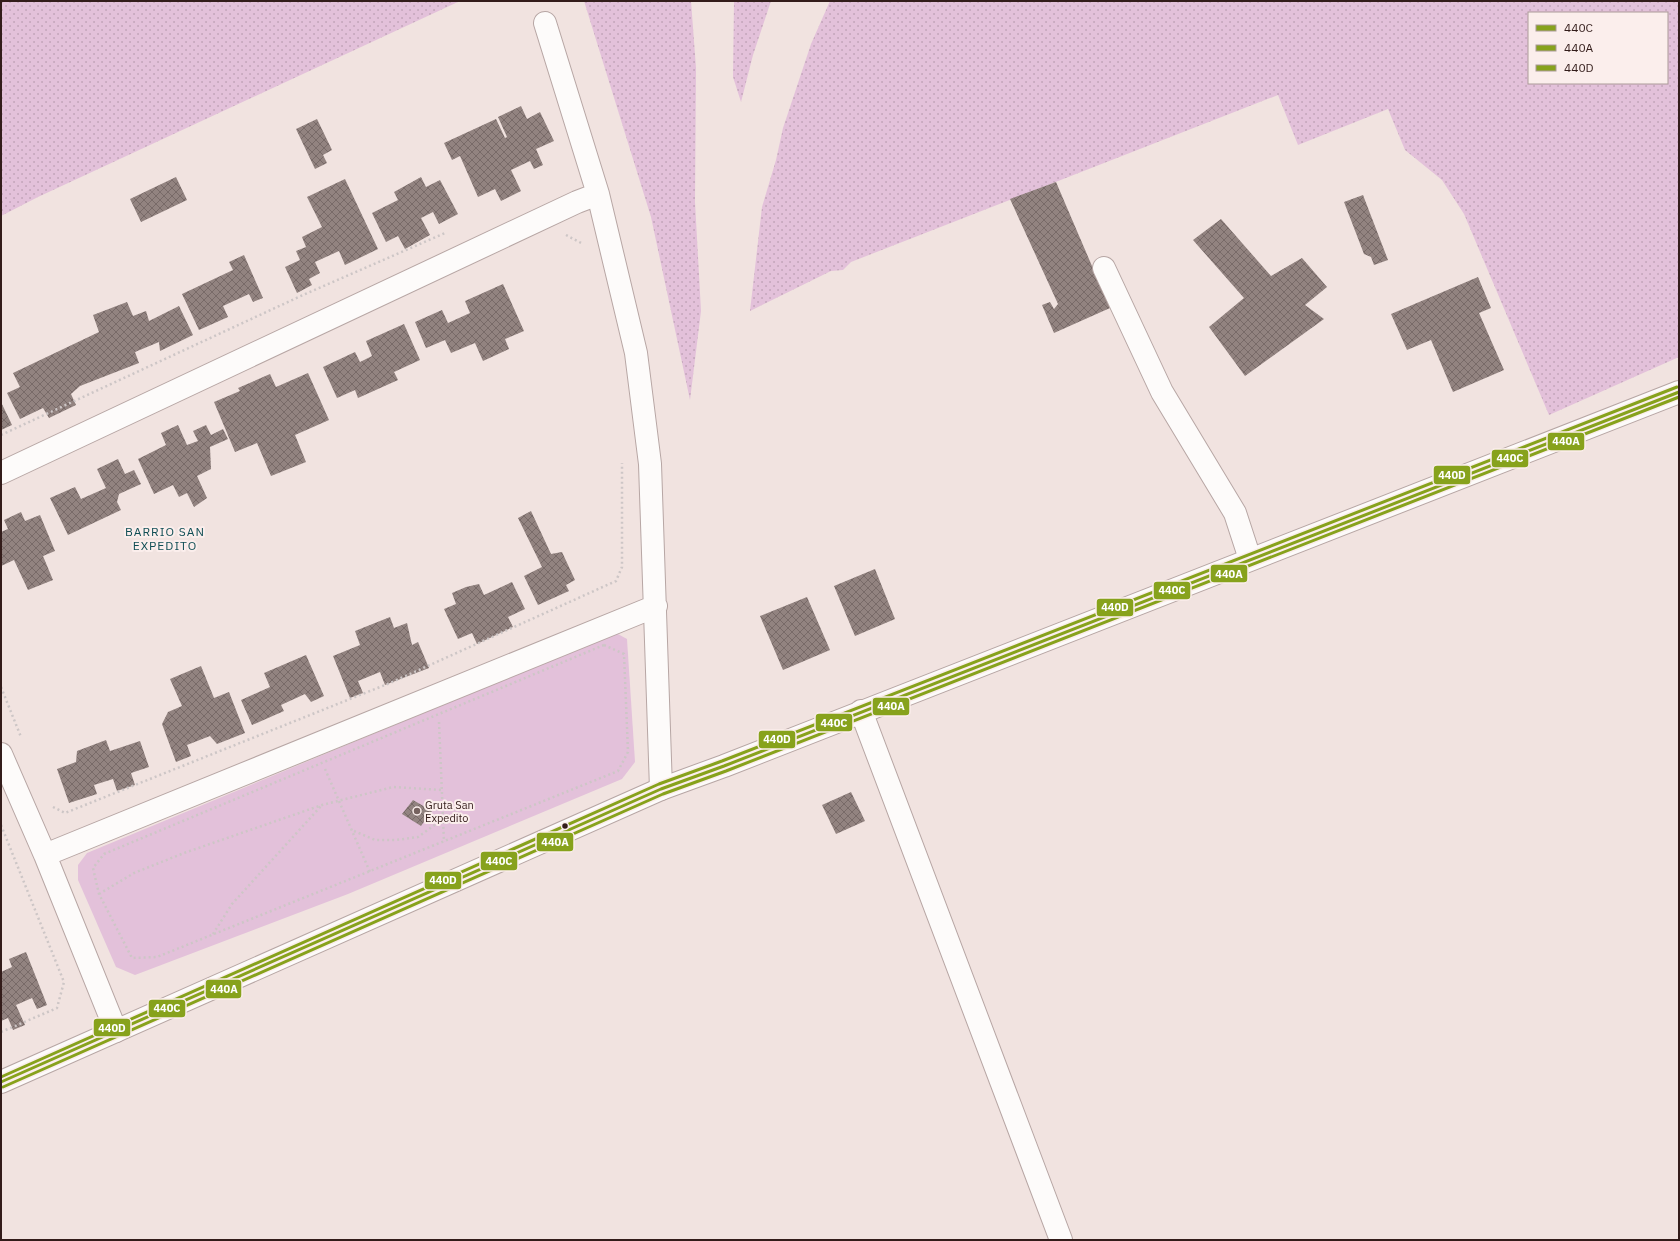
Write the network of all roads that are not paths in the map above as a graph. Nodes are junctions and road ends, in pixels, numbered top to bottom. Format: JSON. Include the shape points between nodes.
{"nodes":[{"id":1,"x":545,"y":23,"type":"dead end"},
{"id":2,"x":598,"y":194,"type":"junction"},
{"id":3,"x":1104,"y":268,"type":"dead end"},
{"id":4,"x":1679,"y":392,"type":"edge"},
{"id":5,"x":1,"y":473,"type":"edge"},
{"id":6,"x":1250,"y":559,"type":"junction"},
{"id":7,"x":656,"y":606,"type":"junction"},
{"id":8,"x":861,"y":711,"type":"junction"},
{"id":9,"x":1,"y":754,"type":"edge"},
{"id":10,"x":661,"y":789,"type":"junction"},
{"id":11,"x":45,"y":855,"type":"junction"},
{"id":12,"x":116,"y":1031,"type":"junction"},
{"id":13,"x":1,"y":1082,"type":"edge"},
{"id":14,"x":1061,"y":1240,"type":"edge"}],
"edges":[{"from":1,"to":2,"type":"street"},
{"from":2,"to":5,"type":"street"},
{"from":2,"to":7,"type":"street","via":[[636,353],[650,464]]},
{"from":3,"to":6,"type":"street","via":[[1162,392],[1235,513]]},
{"from":4,"to":6,"type":"street"},
{"from":6,"to":8,"type":"street"},
{"from":7,"to":10,"type":"street"},
{"from":7,"to":11,"type":"street"},
{"from":8,"to":10,"type":"street"},
{"from":8,"to":14,"type":"street"},
{"from":9,"to":11,"type":"street"},
{"from":10,"to":12,"type":"street"},
{"from":11,"to":12,"type":"street"},
{"from":12,"to":13,"type":"street"}]}
